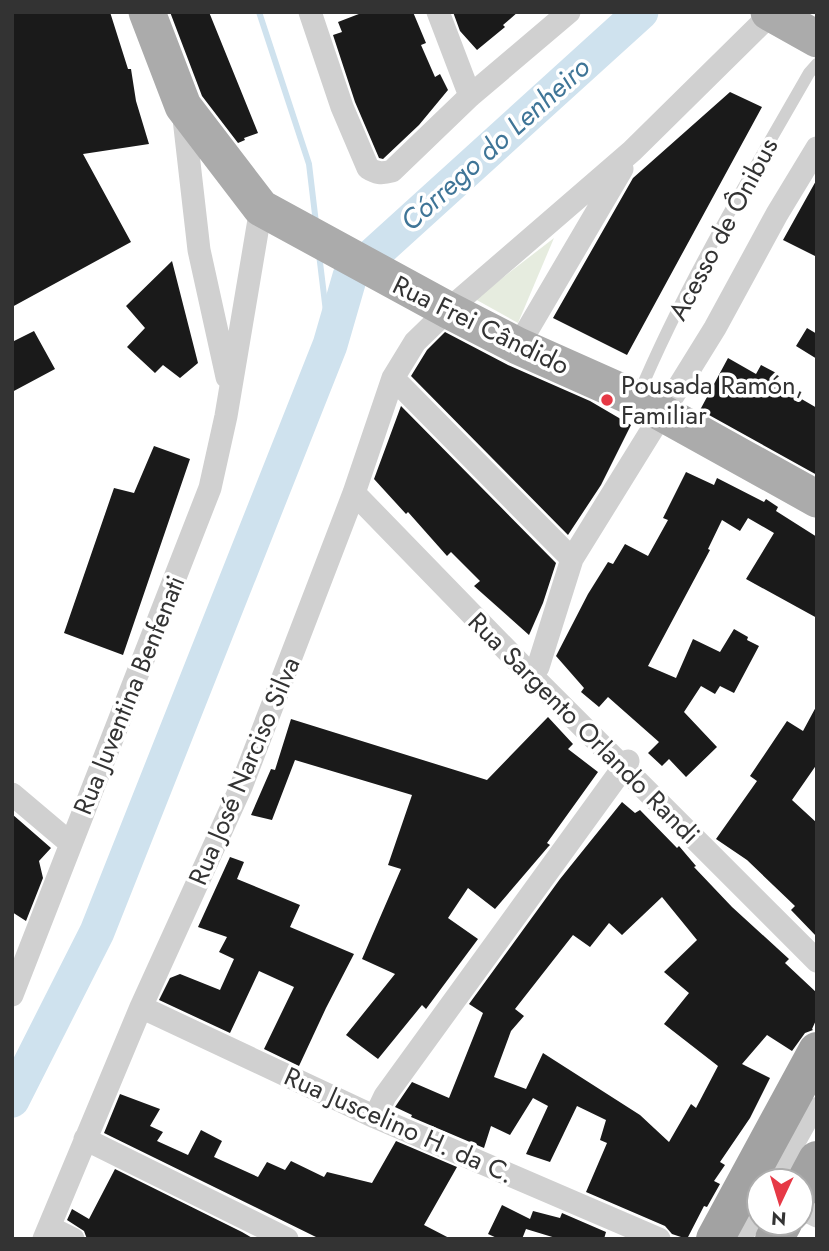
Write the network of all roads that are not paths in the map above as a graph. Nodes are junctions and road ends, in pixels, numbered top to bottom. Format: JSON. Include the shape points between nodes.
{"nodes":[{"id":1,"x":147,"y":12,"type":"edge"},
{"id":2,"x":310,"y":12,"type":"edge"},
{"id":3,"x":438,"y":12,"type":"edge"},
{"id":4,"x":569,"y":12,"type":"edge"},
{"id":5,"x":771,"y":13,"type":"edge"},
{"id":6,"x":817,"y":39,"type":"edge"},
{"id":7,"x":817,"y":64,"type":"edge"},
{"id":8,"x":470,"y":96,"type":"junction"},
{"id":9,"x":183,"y":106,"type":"junction"},
{"id":10,"x":817,"y":148,"type":"edge"},
{"id":11,"x":632,"y":151,"type":"junction"},
{"id":12,"x":261,"y":208,"type":"junction"},
{"id":13,"x":448,"y":310,"type":"junction"},
{"id":14,"x":518,"y":346,"type":"junction"},
{"id":15,"x":393,"y":378,"type":"junction"},
{"id":16,"x":230,"y":390,"type":"junction"},
{"id":17,"x":650,"y":406,"type":"junction"},
{"id":18,"x":356,"y":487,"type":"junction"},
{"id":19,"x":817,"y":499,"type":"edge"},
{"id":20,"x":572,"y":558,"type":"junction"},
{"id":21,"x":535,"y":671,"type":"junction"},
{"id":22,"x":626,"y":765,"type":"junction"},
{"id":23,"x":12,"y":794,"type":"edge"},
{"id":24,"x":70,"y":843,"type":"junction"},
{"id":25,"x":817,"y":946,"type":"edge"},
{"id":26,"x":817,"y":961,"type":"edge"},
{"id":27,"x":15,"y":983,"type":"edge"},
{"id":28,"x":141,"y":1007,"type":"junction"},
{"id":29,"x":817,"y":1051,"type":"edge"},
{"id":30,"x":817,"y":1106,"type":"edge"},
{"id":31,"x":374,"y":1117,"type":"junction"},
{"id":32,"x":85,"y":1139,"type":"junction"},
{"id":33,"x":769,"y":1167,"type":"edge"},
{"id":34,"x":776,"y":1167,"type":"edge"},
{"id":35,"x":745,"y":1206,"type":"edge"},
{"id":36,"x":46,"y":1233,"type":"edge"},
{"id":37,"x":73,"y":1239,"type":"edge"},
{"id":38,"x":287,"y":1239,"type":"edge"},
{"id":39,"x":659,"y":1239,"type":"edge"},
{"id":40,"x":715,"y":1239,"type":"edge"}],
"edges":[{"from":1,"to":9,"type":"main road","name":"Rua Frei Cândido"},
{"from":2,"to":8,"type":"street","via":[[342,107],[368,168],[375,173],[392,171]]},
{"from":3,"to":8,"type":"street"},
{"from":4,"to":8,"type":"street"},
{"from":5,"to":6,"type":"main road"},
{"from":5,"to":11,"type":"street"},
{"from":7,"to":17,"type":"lane","name":"Acesso de Ônibus","via":[[654,357]]},
{"from":9,"to":12,"type":"main road","name":"Rua Frei Cândido"},
{"from":9,"to":16,"type":"street","via":[[199,250]]},
{"from":10,"to":17,"type":"street","via":[[715,328]]},
{"from":11,"to":13,"type":"street","name":"Rua José Narciso Silva"},
{"from":11,"to":14,"type":"street"},
{"from":12,"to":13,"type":"main road","name":"Rua Frei Cândido"},
{"from":12,"to":16,"type":"street","name":"Rua Juventina Benfenati"},
{"from":13,"to":14,"type":"main road","name":"Rua Frei Cândido"},
{"from":13,"to":15,"type":"street","name":"Rua José Narciso Silva","via":[[415,342]]},
{"from":14,"to":17,"type":"main road","name":"Rua Frei Cândido"},
{"from":15,"to":18,"type":"street","name":"Rua José Narciso Silva"},
{"from":15,"to":20,"type":"street"},
{"from":16,"to":24,"type":"street","name":"Rua Juventina Benfenati","via":[[210,488]]},
{"from":17,"to":19,"type":"main road","name":"Rua Frei Cândido"},
{"from":17,"to":20,"type":"street"},
{"from":18,"to":21,"type":"street","name":"Rua Sargento Orlando Randi"},
{"from":18,"to":28,"type":"street","name":"Rua José Narciso Silva","via":[[241,787]]},
{"from":20,"to":21,"type":"street"},
{"from":21,"to":22,"type":"street","name":"Rua Sargento Orlando Randi"},
{"from":22,"to":25,"type":"street","name":"Rua Sargento Orlando Randi"},
{"from":22,"to":26,"type":"street","name":"Rua Sargento Orlando Randi"},
{"from":22,"to":31,"type":"street"},
{"from":23,"to":24,"type":"street"},
{"from":24,"to":27,"type":"street","name":"Rua Juventina Benfenati"},
{"from":28,"to":31,"type":"street","name":"Rua Juscelino H. da C."},
{"from":28,"to":32,"type":"street","name":"Rua José Narciso Silva"},
{"from":29,"to":33,"type":"highway"},
{"from":30,"to":34,"type":"street"},
{"from":31,"to":39,"type":"street","name":"Rua Juscelino H. da C."},
{"from":32,"to":36,"type":"street","name":"Rua José Narciso Silva"},
{"from":32,"to":38,"type":"street"},
{"from":35,"to":40,"type":"highway"},
{"from":36,"to":37,"type":"street"}]}
